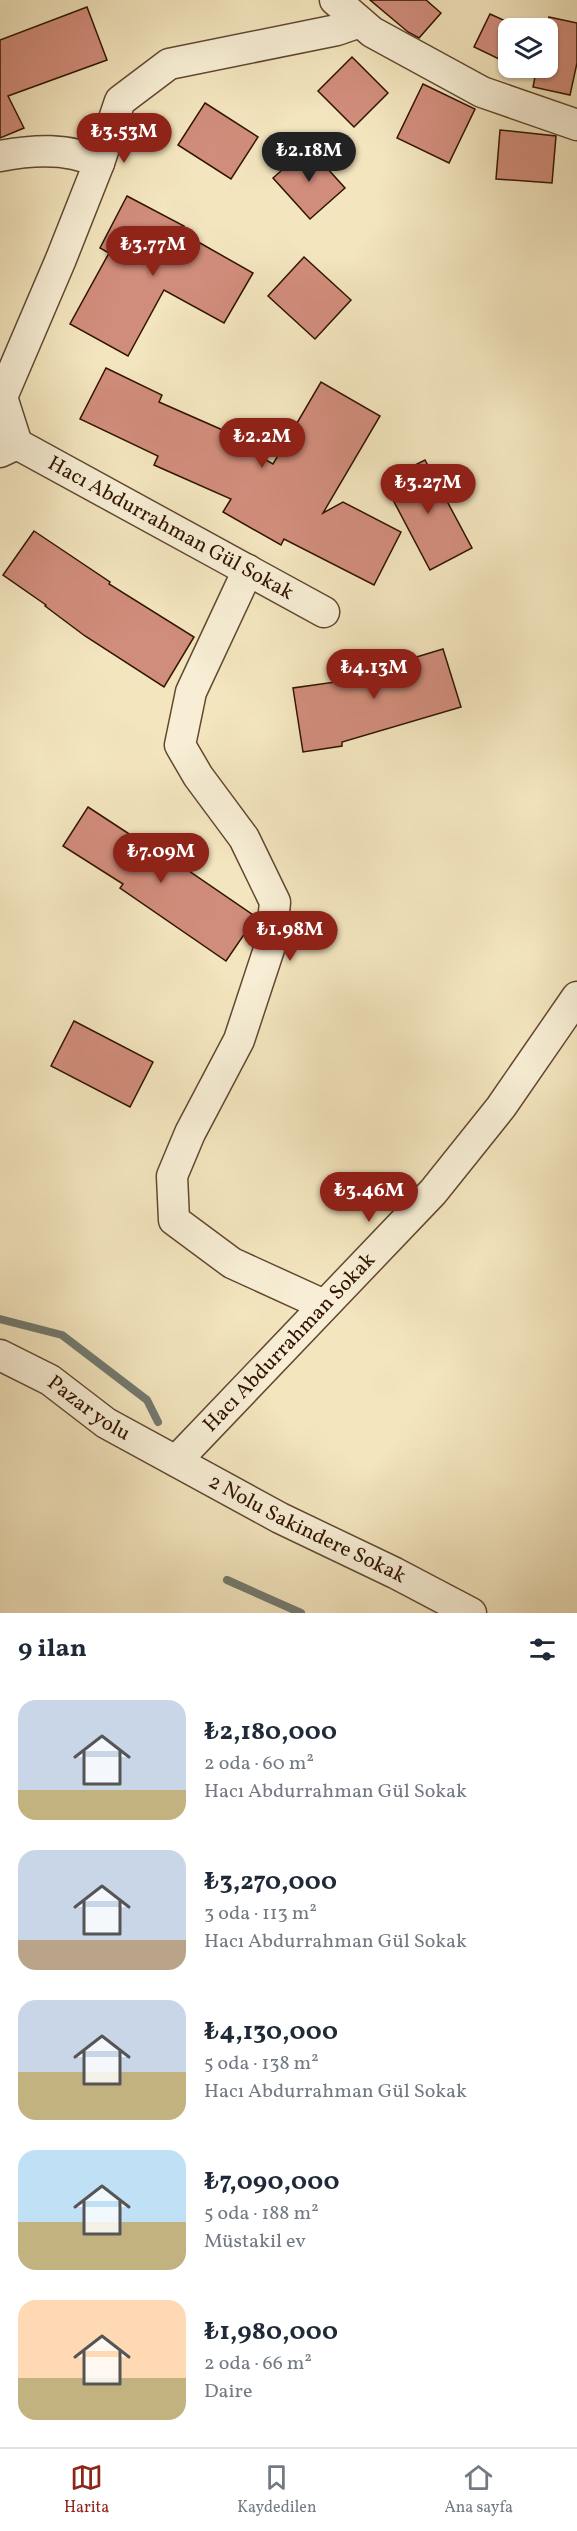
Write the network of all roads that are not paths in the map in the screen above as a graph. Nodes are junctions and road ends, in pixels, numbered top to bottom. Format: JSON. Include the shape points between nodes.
{"nodes":[{"id":1,"x":335,"y":0,"type":"edge"},
{"id":2,"x":360,"y":22,"type":"junction"},
{"id":3,"x":577,"y":125,"type":"edge"},
{"id":4,"x":0,"y":156,"type":"edge"},
{"id":5,"x":99,"y":163,"type":"junction"},
{"id":6,"x":9,"y":448,"type":"edge"},
{"id":7,"x":248,"y":570,"type":"junction"},
{"id":8,"x":324,"y":612,"type":"dead end"},
{"id":9,"x":577,"y":997,"type":"edge"},
{"id":10,"x":324,"y":1305,"type":"junction"},
{"id":11,"x":0,"y":1355,"type":"edge"},
{"id":12,"x":176,"y":1461,"type":"junction"},
{"id":13,"x":471,"y":1613,"type":"edge"}],
"edges":[{"from":1,"to":2,"type":"street"},
{"from":2,"to":3,"type":"street","via":[[482,92]]},
{"from":2,"to":5,"type":"street","name":"Hacı Abdurrahman Gül Sokak","via":[[169,64],[120,101]]},
{"from":4,"to":5,"type":"street","via":[[30,151],[83,154]]},
{"from":5,"to":6,"type":"street","name":"Hacı Abdurrahman Gül Sokak","via":[[2,398]]},
{"from":6,"to":7,"type":"street","name":"Hacı Abdurrahman Gül Sokak"},
{"from":7,"to":8,"type":"street","name":"Hacı Abdurrahman Gül Sokak"},
{"from":7,"to":10,"type":"street","via":[[191,692],[180,745],[244,838],[275,902],[271,943],[239,1040],[172,1176],[174,1220],[232,1263]]},
{"from":9,"to":10,"type":"street","name":"Hacı Abdurrahman Sokak","via":[[501,1107],[434,1192]]},
{"from":10,"to":12,"type":"street","name":"Hacı Abdurrahman Sokak"},
{"from":11,"to":12,"type":"street","name":"Pazar yolu","via":[[50,1380],[106,1423]]},
{"from":12,"to":13,"type":"street","name":"2 Nolu Sakindere Sokak","via":[[280,1518]]}]}
